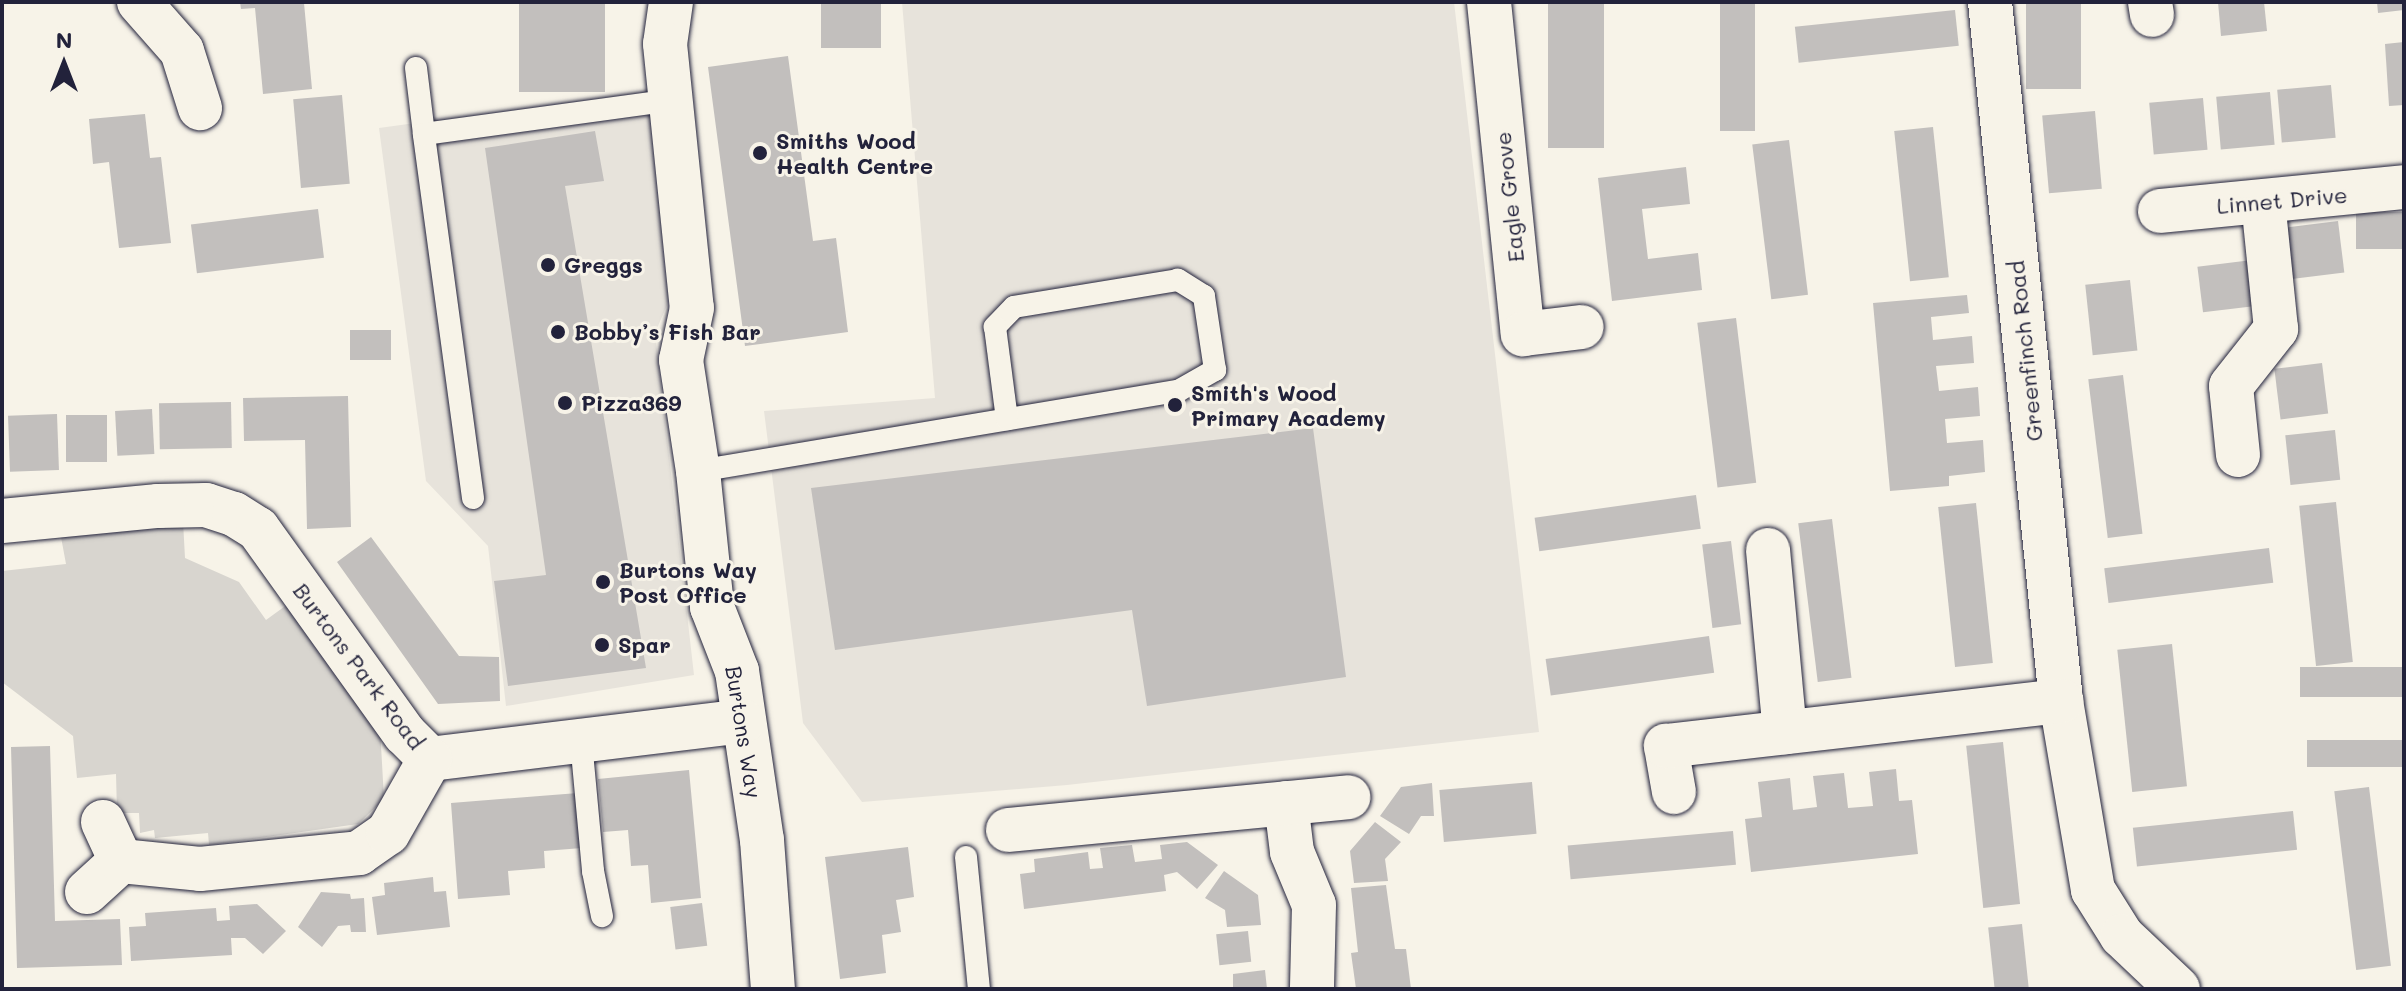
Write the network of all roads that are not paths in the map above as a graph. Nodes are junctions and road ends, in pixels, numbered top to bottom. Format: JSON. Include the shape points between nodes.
{"nodes":[{"id":1,"x":139,"y":2,"type":"edge"},
{"id":2,"x":671,"y":2,"type":"edge"},
{"id":3,"x":1489,"y":2,"type":"edge"},
{"id":4,"x":1990,"y":2,"type":"edge"},
{"id":5,"x":416,"y":68,"type":"dead end"},
{"id":6,"x":672,"y":100,"type":"junction"},
{"id":7,"x":200,"y":108,"type":"dead end"},
{"id":8,"x":424,"y":134,"type":"junction"},
{"id":9,"x":2404,"y":187,"type":"edge"},
{"id":10,"x":2263,"y":202,"type":"junction"},
{"id":11,"x":2160,"y":211,"type":"dead end"},
{"id":12,"x":1582,"y":327,"type":"dead end"},
{"id":13,"x":1007,"y":419,"type":"junction"},
{"id":14,"x":2238,"y":455,"type":"dead end"},
{"id":15,"x":698,"y":471,"type":"junction"},
{"id":16,"x":473,"y":498,"type":"dead end"},
{"id":17,"x":2,"y":521,"type":"edge"},
{"id":18,"x":1768,"y":550,"type":"dead end"},
{"id":19,"x":2061,"y":701,"type":"junction"},
{"id":20,"x":743,"y":721,"type":"junction"},
{"id":21,"x":1785,"y":732,"type":"junction"},
{"id":22,"x":581,"y":741,"type":"junction"},
{"id":23,"x":430,"y":759,"type":"junction"},
{"id":24,"x":1674,"y":792,"type":"dead end"},
{"id":25,"x":1348,"y":797,"type":"dead end"},
{"id":26,"x":1286,"y":803,"type":"junction"},
{"id":27,"x":103,"y":822,"type":"dead end"},
{"id":28,"x":1008,"y":830,"type":"dead end"},
{"id":29,"x":966,"y":857,"type":"dead end"},
{"id":30,"x":121,"y":861,"type":"junction"},
{"id":31,"x":87,"y":892,"type":"dead end"},
{"id":32,"x":602,"y":916,"type":"dead end"},
{"id":33,"x":773,"y":989,"type":"edge"},
{"id":34,"x":979,"y":989,"type":"edge"},
{"id":35,"x":1312,"y":989,"type":"edge"},
{"id":36,"x":2178,"y":989,"type":"edge"}],
"edges":[{"from":1,"to":7,"type":"street","via":[[182,51]]},
{"from":2,"to":6,"type":"street","name":"Burtons Way","via":[[665,44]]},
{"from":3,"to":12,"type":"street","name":"Eagle Grove","via":[[1523,334]]},
{"from":4,"to":19,"type":"street","name":"Greenfinch Road"},
{"from":5,"to":8,"type":"lane"},
{"from":6,"to":8,"type":"lane"},
{"from":6,"to":15,"type":"street","name":"Burtons Way","via":[[692,308],[681,360]]},
{"from":8,"to":16,"type":"lane"},
{"from":9,"to":10,"type":"street","name":"Linnet Drive"},
{"from":10,"to":11,"type":"street","name":"Linnet Drive"},
{"from":10,"to":14,"type":"street","via":[[2276,329],[2231,386]]},
{"from":13,"to":13,"type":"lane","via":[[1178,391],[1215,370],[1204,296],[1178,280],[1014,307],[995,327]]},
{"from":13,"to":15,"type":"lane"},
{"from":15,"to":20,"type":"street","name":"Burtons Way","via":[[712,607],[737,671]]},
{"from":17,"to":23,"type":"street","name":"Burtons Park Road","via":[[158,506],[206,505],[234,514],[258,529],[405,734]]},
{"from":18,"to":21,"type":"street"},
{"from":19,"to":21,"type":"street"},
{"from":19,"to":36,"type":"street","name":"Greenfinch Road","via":[[2093,890],[2122,936]]},
{"from":20,"to":22,"type":"street","name":"Burtons Park Road"},
{"from":20,"to":33,"type":"street","name":"Burtons Way","via":[[762,840]]},
{"from":21,"to":24,"type":"street","via":[[1666,746]]},
{"from":22,"to":23,"type":"street","name":"Burtons Park Road"},
{"from":22,"to":32,"type":"lane"},
{"from":23,"to":30,"type":"street","via":[[388,833],[359,853],[200,869]]},
{"from":25,"to":26,"type":"street"},
{"from":26,"to":28,"type":"street"},
{"from":26,"to":35,"type":"street","via":[[1292,852],[1314,905]]},
{"from":27,"to":30,"type":"street"},
{"from":29,"to":34,"type":"lane"},
{"from":30,"to":31,"type":"street"}]}
